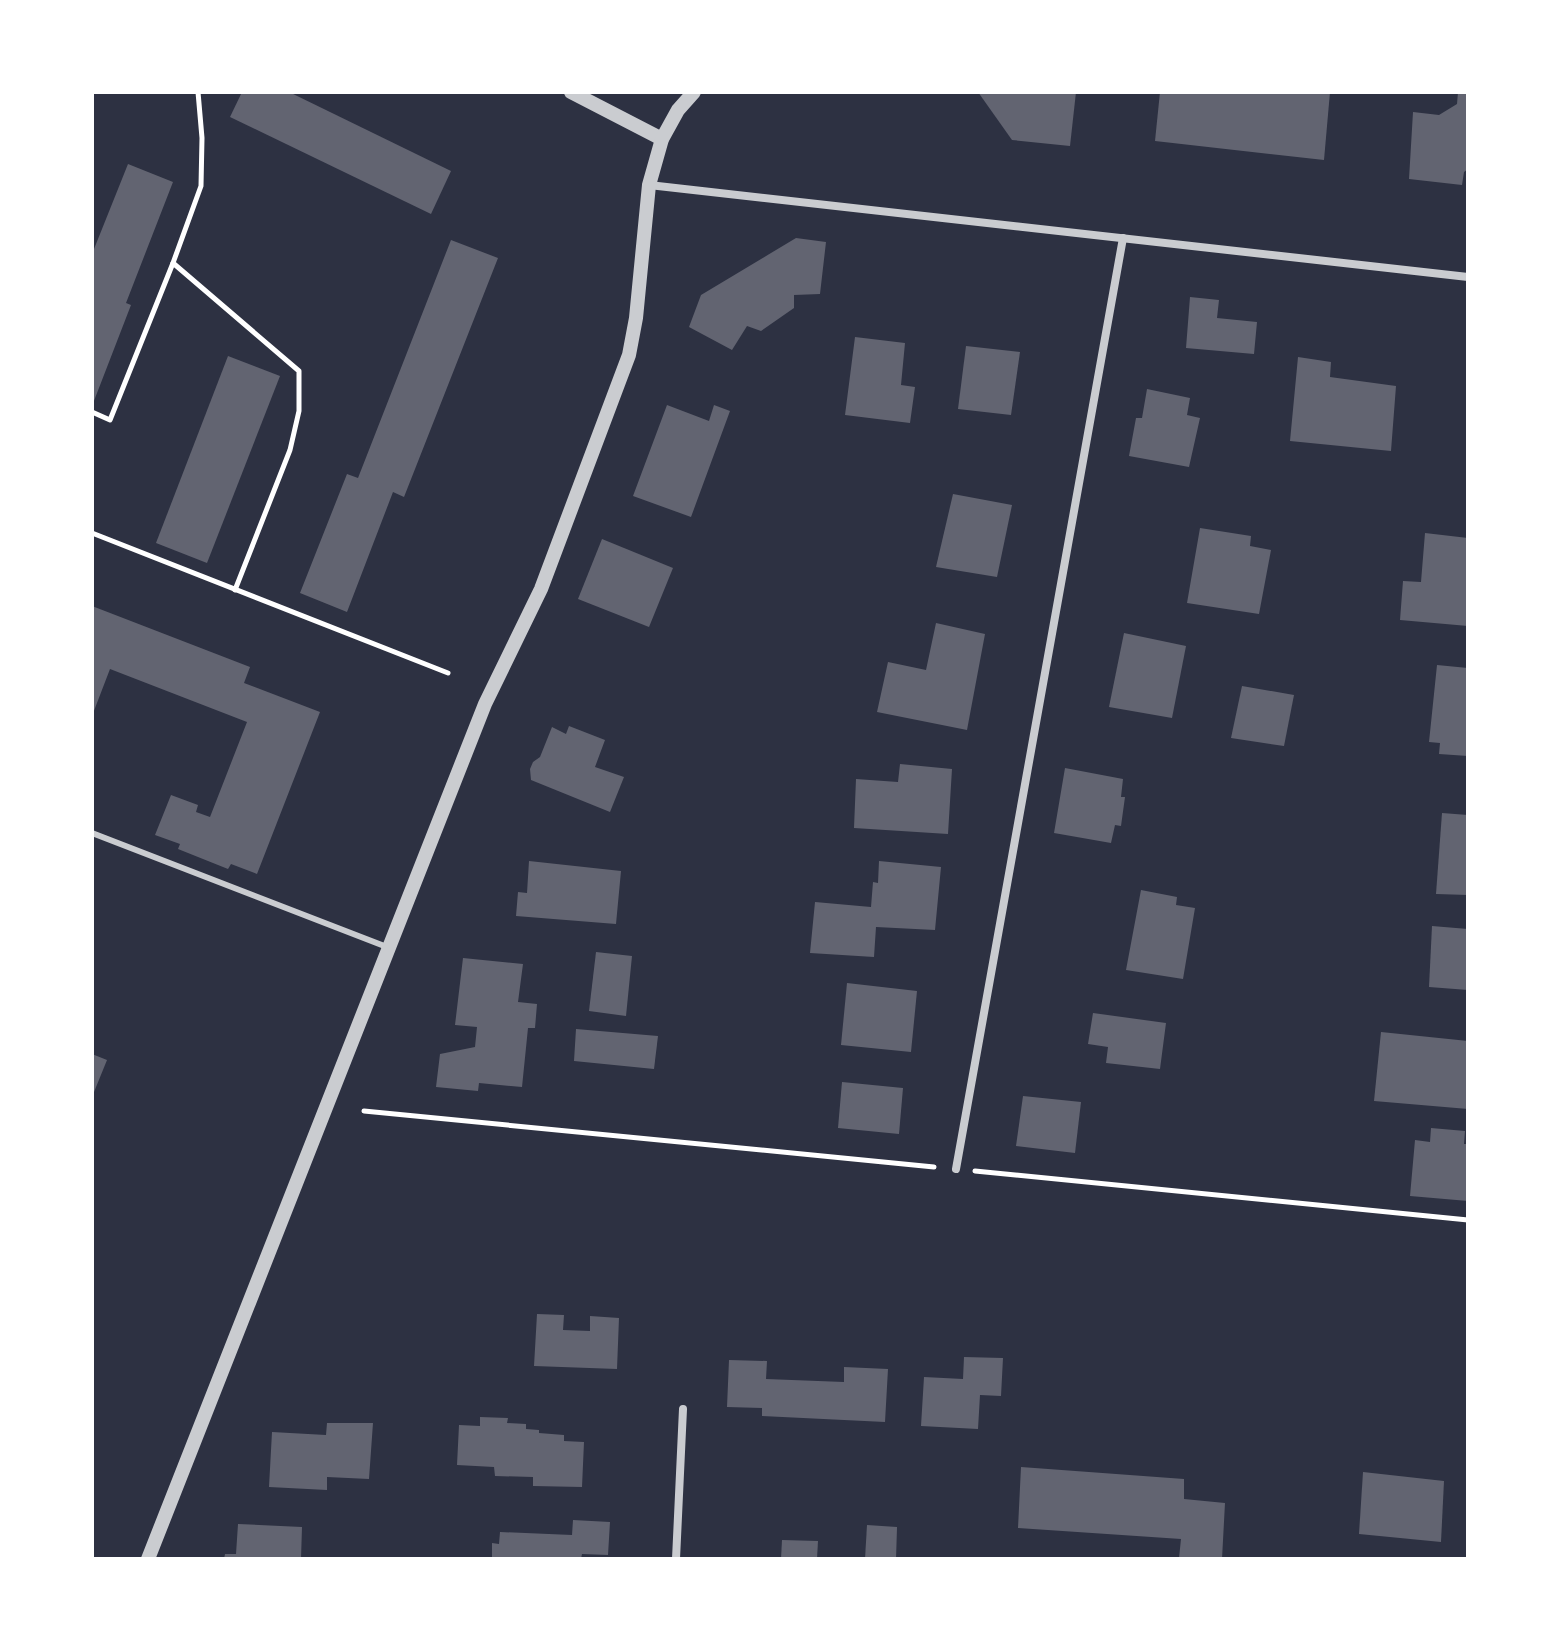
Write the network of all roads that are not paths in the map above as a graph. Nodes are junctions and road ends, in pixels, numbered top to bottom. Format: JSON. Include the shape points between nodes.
{"nodes":[{"id":1,"x":571,"y":92,"type":"edge"},
{"id":2,"x":694,"y":92,"type":"edge"},
{"id":3,"x":662,"y":139,"type":"junction"},
{"id":4,"x":649,"y":185,"type":"junction"},
{"id":5,"x":1123,"y":238,"type":"junction"},
{"id":6,"x":1468,"y":277,"type":"edge"},
{"id":7,"x":92,"y":833,"type":"edge"},
{"id":8,"x":389,"y":948,"type":"junction"},
{"id":9,"x":956,"y":1169,"type":"road end"},
{"id":10,"x":683,"y":1409,"type":"dead end"},
{"id":11,"x":148,"y":1559,"type":"edge"},
{"id":12,"x":676,"y":1559,"type":"edge"}],
"edges":[{"from":1,"to":3,"type":"street"},
{"from":2,"to":3,"type":"street"},
{"from":3,"to":4,"type":"street"},
{"from":4,"to":5,"type":"street"},
{"from":4,"to":8,"type":"street","via":[[629,355],[541,589],[485,704]]},
{"from":5,"to":6,"type":"street"},
{"from":5,"to":9,"type":"street"},
{"from":7,"to":8,"type":"lane"},
{"from":8,"to":11,"type":"street"},
{"from":10,"to":12,"type":"street"}]}
